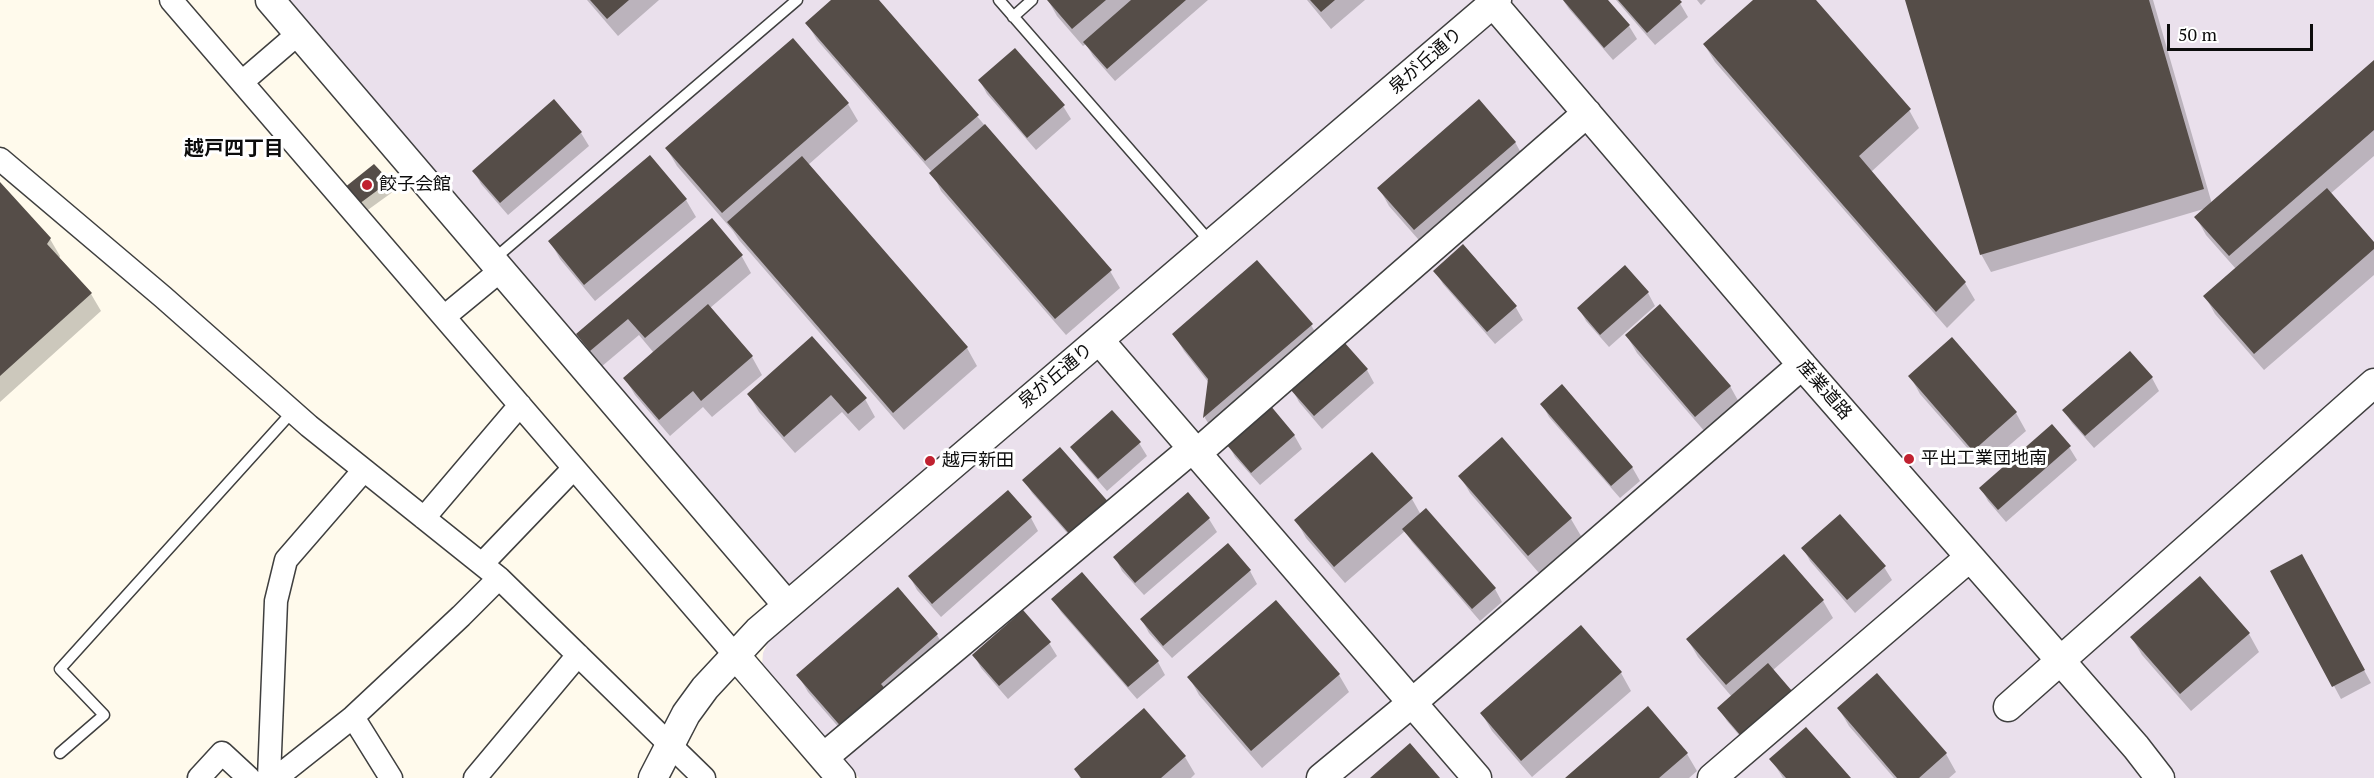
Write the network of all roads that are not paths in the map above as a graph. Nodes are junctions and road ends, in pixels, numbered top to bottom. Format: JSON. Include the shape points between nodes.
{"nodes":[{"id":1,"x":171,"y":0,"type":"edge"},
{"id":2,"x":270,"y":0,"type":"edge"},
{"id":3,"x":797,"y":0,"type":"edge"},
{"id":4,"x":999,"y":0,"type":"edge"},
{"id":5,"x":1032,"y":0,"type":"edge"},
{"id":6,"x":1494,"y":1,"type":"edge"},
{"id":7,"x":1013,"y":17,"type":"junction"},
{"id":8,"x":299,"y":33,"type":"junction"},
{"id":9,"x":242,"y":82,"type":"junction"},
{"id":10,"x":1587,"y":113,"type":"junction"},
{"id":11,"x":0,"y":159,"type":"edge"},
{"id":12,"x":1212,"y":244,"type":"junction"},
{"id":13,"x":497,"y":265,"type":"junction"},
{"id":14,"x":444,"y":317,"type":"junction"},
{"id":15,"x":1099,"y":340,"type":"junction"},
{"id":16,"x":1802,"y":365,"type":"junction"},
{"id":17,"x":2374,"y":383,"type":"edge"},
{"id":18,"x":520,"y":405,"type":"junction"},
{"id":19,"x":292,"y":411,"type":"junction"},
{"id":20,"x":1195,"y":451,"type":"junction"},
{"id":21,"x":574,"y":468,"type":"junction"},
{"id":22,"x":364,"y":470,"type":"junction"},
{"id":23,"x":424,"y":518,"type":"junction"},
{"id":24,"x":1970,"y":557,"type":"junction"},
{"id":25,"x":490,"y":571,"type":"junction"},
{"id":26,"x":787,"y":605,"type":"junction"},
{"id":27,"x":735,"y":655,"type":"junction"},
{"id":28,"x":578,"y":656,"type":"junction"},
{"id":29,"x":2060,"y":660,"type":"junction"},
{"id":30,"x":1413,"y":702,"type":"junction"},
{"id":31,"x":2008,"y":707,"type":"dead end"},
{"id":32,"x":352,"y":717,"type":"junction"},
{"id":33,"x":669,"y":745,"type":"junction"},
{"id":34,"x":60,"y":753,"type":"dead end"},
{"id":35,"x":832,"y":768,"type":"edge"},
{"id":36,"x":199,"y":778,"type":"edge"},
{"id":37,"x":249,"y":778,"type":"edge"},
{"id":38,"x":269,"y":778,"type":"edge"},
{"id":39,"x":276,"y":778,"type":"edge"},
{"id":40,"x":391,"y":778,"type":"edge"},
{"id":41,"x":475,"y":778,"type":"edge"},
{"id":42,"x":653,"y":778,"type":"edge"},
{"id":43,"x":704,"y":778,"type":"edge"},
{"id":44,"x":1321,"y":778,"type":"edge"},
{"id":45,"x":1477,"y":778,"type":"edge"},
{"id":46,"x":1712,"y":778,"type":"edge"},
{"id":47,"x":2160,"y":778,"type":"edge"}],
"edges":[{"from":1,"to":9,"type":"street"},
{"from":2,"to":8,"type":"street"},
{"from":3,"to":13,"type":"lane"},
{"from":4,"to":7,"type":"lane"},
{"from":5,"to":7,"type":"lane"},
{"from":6,"to":10,"type":"street","name":"産業道路"},
{"from":6,"to":12,"type":"street","name":"泉が丘通り"},
{"from":7,"to":12,"type":"lane"},
{"from":8,"to":9,"type":"street"},
{"from":8,"to":13,"type":"street"},
{"from":9,"to":14,"type":"street"},
{"from":10,"to":16,"type":"street","name":"産業道路"},
{"from":10,"to":20,"type":"street"},
{"from":11,"to":19,"type":"street"},
{"from":12,"to":15,"type":"street","name":"泉が丘通り"},
{"from":13,"to":14,"type":"street"},
{"from":13,"to":26,"type":"street"},
{"from":14,"to":18,"type":"street"},
{"from":15,"to":20,"type":"street"},
{"from":15,"to":26,"type":"street","name":"泉が丘通り"},
{"from":16,"to":24,"type":"street","name":"産業道路"},
{"from":16,"to":30,"type":"street"},
{"from":17,"to":29,"type":"street"},
{"from":18,"to":21,"type":"street"},
{"from":18,"to":23,"type":"street"},
{"from":19,"to":22,"type":"street"},
{"from":19,"to":34,"type":"lane","via":[[60,669],[104,715]]},
{"from":20,"to":30,"type":"street"},
{"from":20,"to":35,"type":"street"},
{"from":21,"to":25,"type":"street"},
{"from":21,"to":27,"type":"street"},
{"from":22,"to":23,"type":"street"},
{"from":22,"to":38,"type":"street","via":[[286,560],[276,602]]},
{"from":23,"to":25,"type":"street"},
{"from":24,"to":29,"type":"street","name":"産業道路"},
{"from":24,"to":46,"type":"street"},
{"from":25,"to":28,"type":"street"},
{"from":25,"to":32,"type":"street","via":[[461,616]]},
{"from":26,"to":27,"type":"street","name":"泉が丘通り"},
{"from":27,"to":33,"type":"street","name":"泉が丘通り","via":[[705,688]]},
{"from":27,"to":35,"type":"street"},
{"from":28,"to":33,"type":"street"},
{"from":28,"to":41,"type":"street"},
{"from":29,"to":31,"type":"street"},
{"from":29,"to":47,"type":"street","name":"産業道路"},
{"from":30,"to":44,"type":"street"},
{"from":30,"to":45,"type":"street"},
{"from":32,"to":39,"type":"street"},
{"from":32,"to":40,"type":"street"},
{"from":33,"to":42,"type":"street","name":"泉が丘通り"},
{"from":33,"to":43,"type":"street"},
{"from":36,"to":37,"type":"street","via":[[222,753]]}]}
